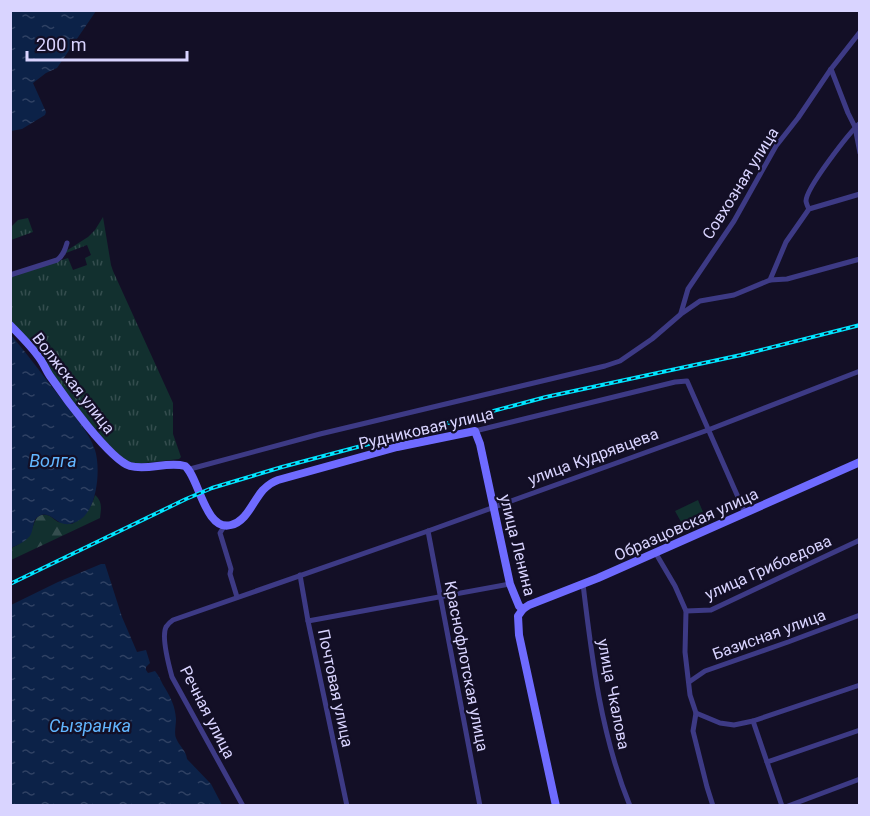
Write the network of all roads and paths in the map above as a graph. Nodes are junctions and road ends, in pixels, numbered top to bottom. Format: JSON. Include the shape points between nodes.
{"nodes":[{"id":1,"x":860,"y":32,"type":"edge"},
{"id":2,"x":831,"y":69,"type":"junction"},
{"id":3,"x":857,"y":125,"type":"edge"},
{"id":4,"x":860,"y":153,"type":"edge"},
{"id":5,"x":860,"y":194,"type":"edge"},
{"id":6,"x":809,"y":209,"type":"junction"},
{"id":7,"x":67,"y":243,"type":"dead end"},
{"id":8,"x":860,"y":259,"type":"edge"},
{"id":9,"x":10,"y":275,"type":"edge"},
{"id":10,"x":770,"y":280,"type":"junction"},
{"id":11,"x":681,"y":314,"type":"junction"},
{"id":12,"x":10,"y":325,"type":"edge"},
{"id":13,"x":860,"y":371,"type":"edge"},
{"id":14,"x":475,"y":430,"type":"junction"},
{"id":15,"x":708,"y":430,"type":"junction"},
{"id":16,"x":860,"y":462,"type":"edge"},
{"id":17,"x":190,"y":469,"type":"junction"},
{"id":18,"x":493,"y":506,"type":"junction"},
{"id":19,"x":745,"y":513,"type":"junction"},
{"id":20,"x":225,"y":525,"type":"junction"},
{"id":21,"x":428,"y":531,"type":"junction"},
{"id":22,"x":860,"y":540,"type":"edge"},
{"id":23,"x":656,"y":552,"type":"junction"},
{"id":24,"x":300,"y":575,"type":"junction"},
{"id":25,"x":510,"y":584,"type":"junction"},
{"id":26,"x":583,"y":585,"type":"junction"},
{"id":27,"x":440,"y":596,"type":"junction"},
{"id":28,"x":237,"y":597,"type":"junction"},
{"id":29,"x":523,"y":609,"type":"junction"},
{"id":30,"x":686,"y":611,"type":"junction"},
{"id":31,"x":860,"y":615,"type":"edge"},
{"id":32,"x":308,"y":621,"type":"junction"},
{"id":33,"x":167,"y":626,"type":"joint"},
{"id":34,"x":689,"y":682,"type":"junction"},
{"id":35,"x":860,"y":685,"type":"edge"},
{"id":36,"x":696,"y":713,"type":"junction"},
{"id":37,"x":753,"y":721,"type":"junction"},
{"id":38,"x":860,"y":730,"type":"edge"},
{"id":39,"x":767,"y":762,"type":"junction"},
{"id":40,"x":860,"y":779,"type":"edge"},
{"id":41,"x":556,"y":805,"type":"edge"},
{"id":42,"x":243,"y":806,"type":"edge"},
{"id":43,"x":347,"y":806,"type":"edge"},
{"id":44,"x":480,"y":806,"type":"edge"},
{"id":45,"x":551,"y":806,"type":"edge"},
{"id":46,"x":630,"y":806,"type":"edge"},
{"id":47,"x":713,"y":806,"type":"edge"},
{"id":48,"x":782,"y":806,"type":"edge"},
{"id":49,"x":788,"y":806,"type":"edge"}],
"edges":[{"from":1,"to":2,"type":"street","name":"Совхозная улица"},
{"from":2,"to":3,"type":"street","via":[[848,113]]},
{"from":2,"to":11,"type":"street","name":"Совхозная улица","via":[[776,146],[734,221],[688,289]]},
{"from":3,"to":4,"type":"street"},
{"from":3,"to":6,"type":"street","via":[[813,182],[806,201]]},
{"from":5,"to":6,"type":"street"},
{"from":6,"to":10,"type":"street","via":[[786,242]]},
{"from":7,"to":9,"type":"street","via":[[57,260]]},
{"from":8,"to":10,"type":"street"},
{"from":10,"to":11,"type":"street","via":[[734,295],[700,301]]},
{"from":11,"to":17,"type":"street","via":[[620,361],[605,366]]},
{"from":12,"to":17,"type":"street","name":"Волжская улица","via":[[40,358],[82,419],[122,462],[137,467],[174,464]]},
{"from":13,"to":15,"type":"street","name":"улица Кудрявцева"},
{"from":14,"to":15,"type":"street","name":"Рудниковая улица","via":[[684,380]]},
{"from":14,"to":18,"type":"street","name":"улица Ленина"},
{"from":14,"to":20,"type":"street","name":"Рудниковая улица","via":[[278,480],[262,491],[240,521]]},
{"from":15,"to":18,"type":"street","name":"улица Кудрявцева"},
{"from":15,"to":19,"type":"street"},
{"from":16,"to":19,"type":"street","name":"Образцовская улица"},
{"from":17,"to":20,"type":"street","via":[[212,517]]},
{"from":18,"to":21,"type":"street","name":"улица Кудрявцева"},
{"from":18,"to":25,"type":"street","name":"улица Ленина"},
{"from":19,"to":23,"type":"street","name":"Образцовская улица"},
{"from":20,"to":28,"type":"street","via":[[220,533]]},
{"from":21,"to":24,"type":"street","name":"улица Кудрявцева"},
{"from":21,"to":27,"type":"street","name":"Краснофлотская улица"},
{"from":22,"to":30,"type":"street","name":"улица Грибоедова","via":[[711,610]]},
{"from":23,"to":26,"type":"street","name":"Образцовская улица"},
{"from":23,"to":30,"type":"street"},
{"from":24,"to":28,"type":"street","name":"улица Кудрявцева"},
{"from":24,"to":32,"type":"street","name":"Почтовая улица"},
{"from":25,"to":27,"type":"street"},
{"from":25,"to":29,"type":"street","name":"улица Ленина"},
{"from":26,"to":29,"type":"street","name":"Образцовская улица"},
{"from":26,"to":46,"type":"street","name":"улица Чкалова","via":[[603,722]]},
{"from":27,"to":32,"type":"street"},
{"from":27,"to":44,"type":"street","name":"Краснофлотская улица"},
{"from":28,"to":33,"type":"street","name":"улица Кудрявцева","via":[[173,620]]},
{"from":29,"to":41,"type":"street","name":"улица Ленина","via":[[518,616],[519,635]]},
{"from":30,"to":34,"type":"street","via":[[684,652]]},
{"from":31,"to":34,"type":"street","name":"Базисная улица","via":[[705,671]]},
{"from":32,"to":43,"type":"street","name":"Почтовая улица"},
{"from":33,"to":42,"type":"street","name":"Речная улица","via":[[166,656],[172,677]]},
{"from":34,"to":36,"type":"street"},
{"from":35,"to":37,"type":"street"},
{"from":36,"to":37,"type":"street","via":[[727,725]]},
{"from":36,"to":47,"type":"street","via":[[693,731]]},
{"from":37,"to":39,"type":"street"},
{"from":38,"to":39,"type":"street"},
{"from":39,"to":48,"type":"street"},
{"from":40,"to":49,"type":"street"},
{"from":41,"to":45,"type":"street"}]}
